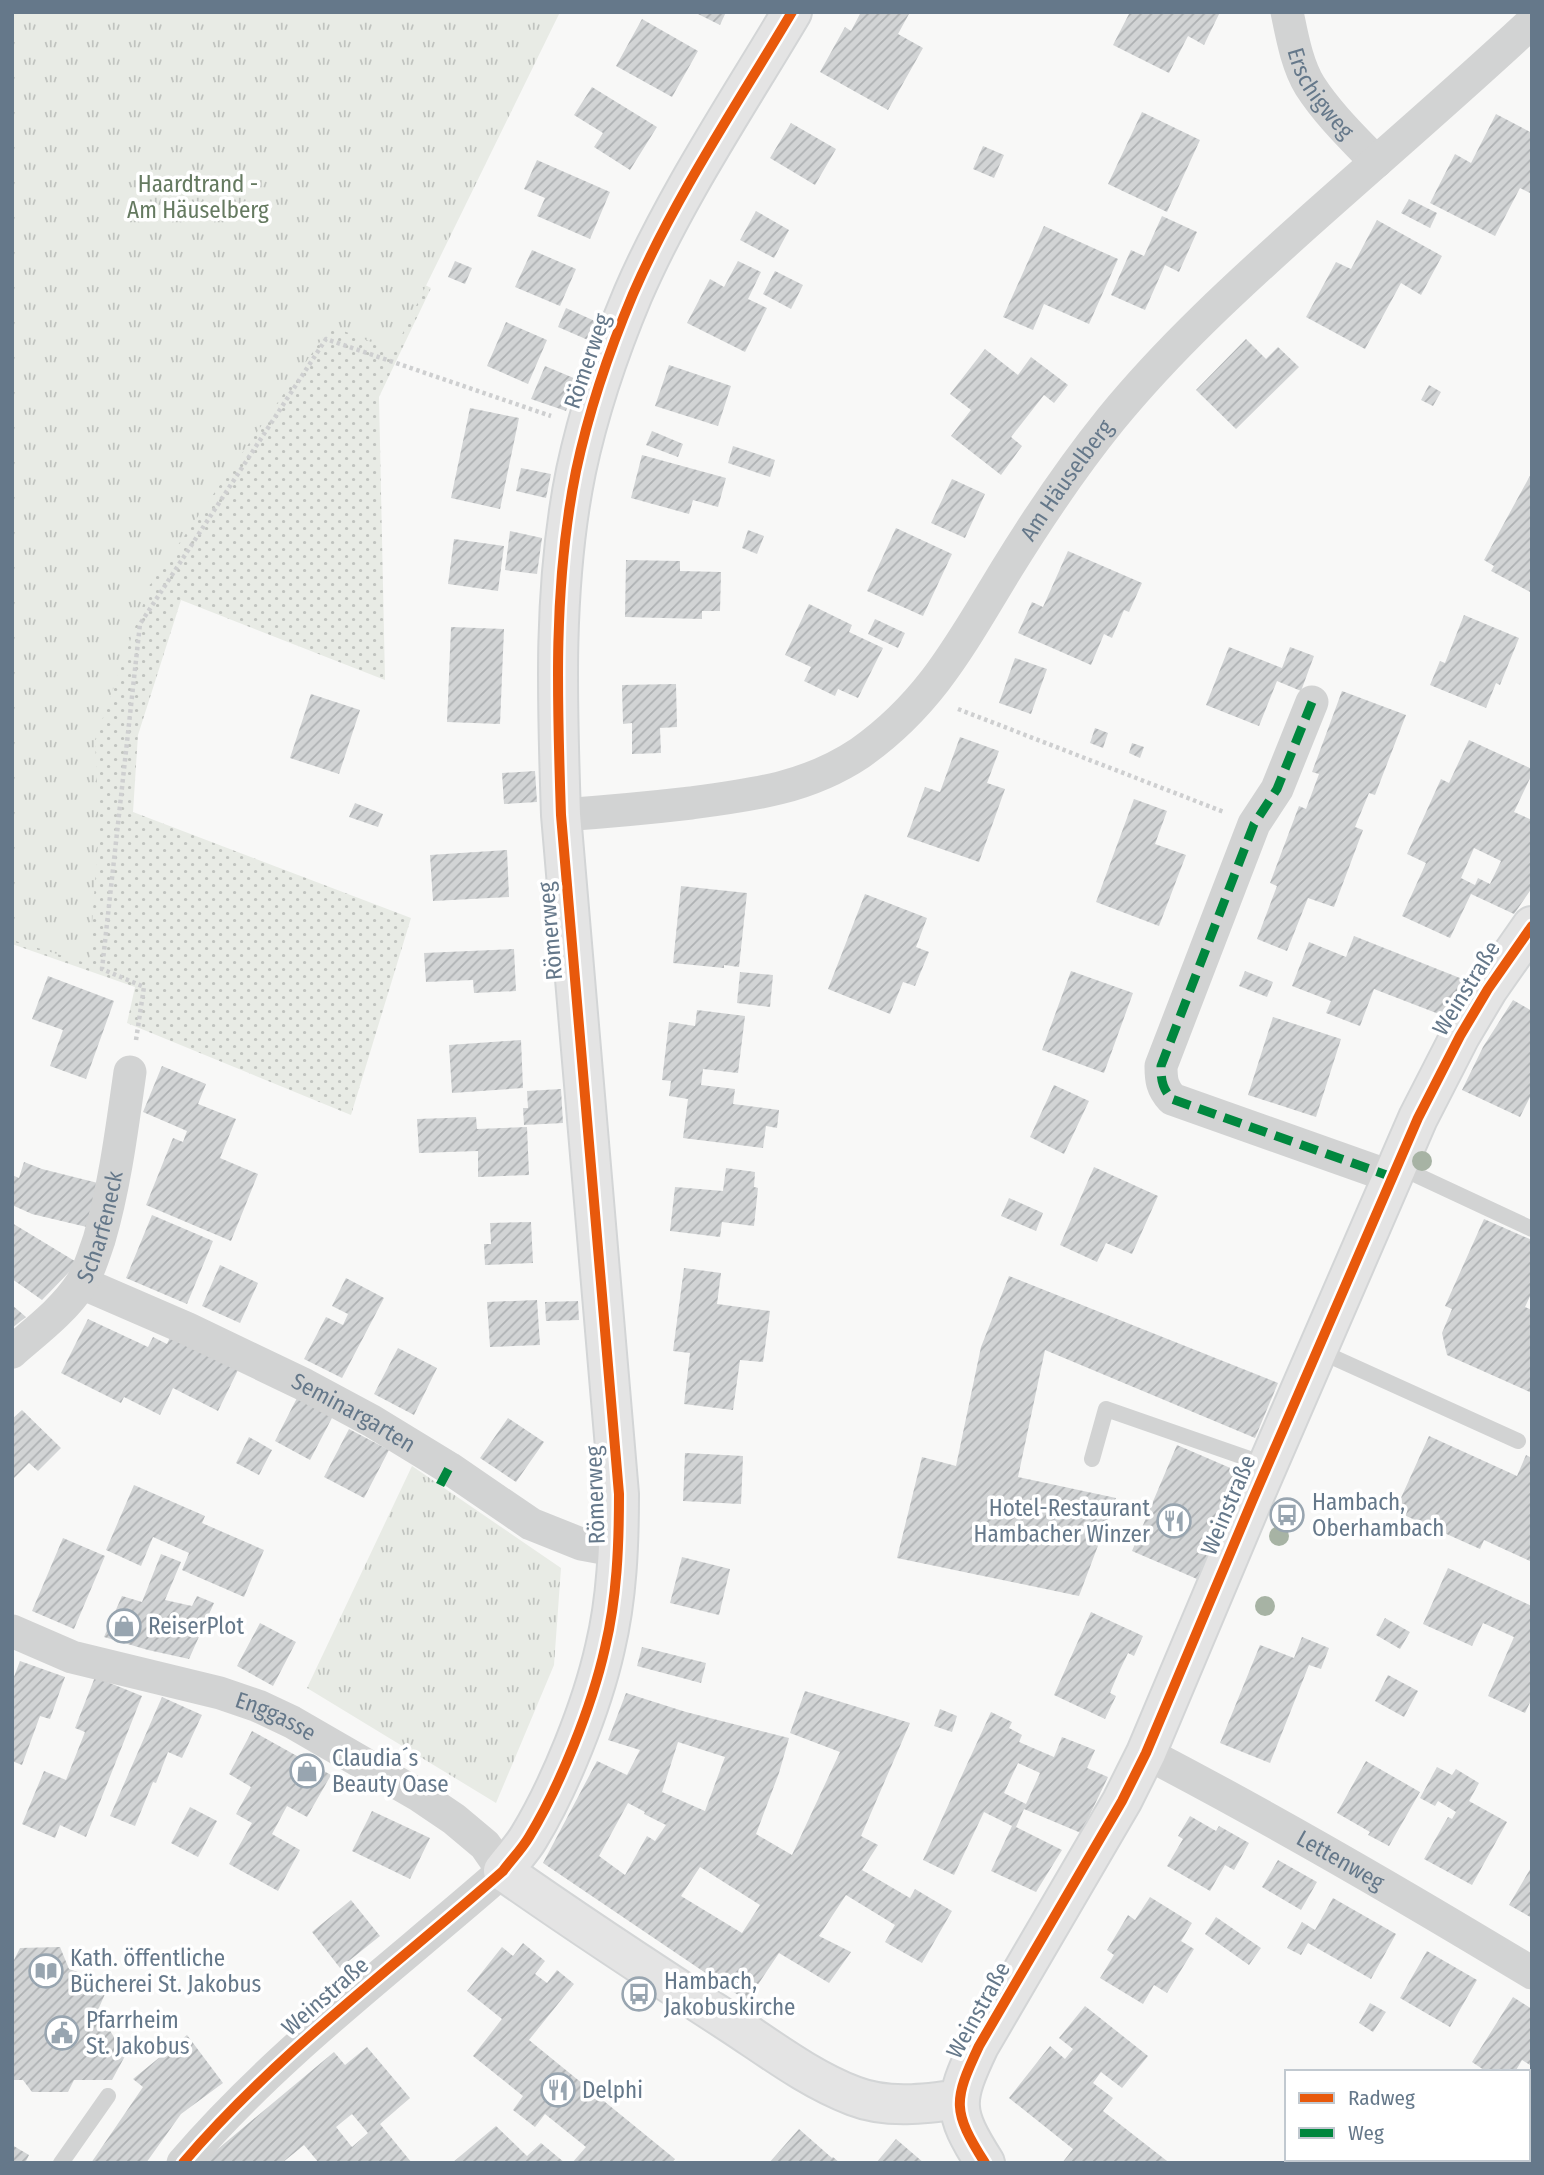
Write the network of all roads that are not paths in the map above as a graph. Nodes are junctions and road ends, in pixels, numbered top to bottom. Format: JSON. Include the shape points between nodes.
{"nodes":[{"id":1,"x":792,"y":12,"type":"edge"},
{"id":2,"x":1287,"y":12,"type":"edge"},
{"id":3,"x":1532,"y":22,"type":"edge"},
{"id":4,"x":1376,"y":162,"type":"junction"},
{"id":5,"x":1312,"y":702,"type":"dead end"},
{"id":6,"x":561,"y":815,"type":"junction"},
{"id":7,"x":1532,"y":926,"type":"edge"},
{"id":8,"x":130,"y":1072,"type":"road end"},
{"id":9,"x":1395,"y":1171,"type":"junction"},
{"id":10,"x":1532,"y":1229,"type":"edge"},
{"id":11,"x":82,"y":1283,"type":"junction"},
{"id":12,"x":1317,"y":1350,"type":"junction"},
{"id":13,"x":12,"y":1352,"type":"edge"},
{"id":14,"x":1518,"y":1441,"type":"dead end"},
{"id":15,"x":1092,"y":1459,"type":"dead end"},
{"id":16,"x":1267,"y":1465,"type":"junction"},
{"id":17,"x":618,"y":1551,"type":"junction"},
{"id":18,"x":12,"y":1631,"type":"edge"},
{"id":19,"x":1146,"y":1753,"type":"junction"},
{"id":20,"x":503,"y":1871,"type":"junction"},
{"id":21,"x":1532,"y":1973,"type":"edge"},
{"id":22,"x":108,"y":2096,"type":"dead end"},
{"id":23,"x":960,"y":2099,"type":"junction"},
{"id":24,"x":61,"y":2163,"type":"edge"},
{"id":25,"x":183,"y":2163,"type":"edge"},
{"id":26,"x":985,"y":2163,"type":"edge"}],
"edges":[{"from":1,"to":6,"type":"street","name":"Römerweg","via":[[664,229],[618,332],[586,428],[567,525],[560,606]]},
{"from":2,"to":4,"type":"street","name":"Erschigweg","via":[[1309,85]]},
{"from":3,"to":4,"type":"street","name":"Am Häuselberg"},
{"from":4,"to":6,"type":"street","name":"Am Häuselberg","via":[[1241,282],[1111,419],[1061,486],[957,651],[925,696],[896,726],[857,755],[806,781],[761,794]]},
{"from":5,"to":9,"type":"street","via":[[1277,789],[1254,824],[1161,1066],[1163,1090],[1172,1099]]},
{"from":6,"to":17,"type":"street","name":"Römerweg","via":[[619,1494]]},
{"from":7,"to":9,"type":"street","name":"Weinstraße","via":[[1460,1036]]},
{"from":8,"to":11,"type":"street","name":"Scharfeneck","via":[[107,1211]]},
{"from":9,"to":10,"type":"lane"},
{"from":9,"to":12,"type":"street","name":"Weinstraße"},
{"from":11,"to":13,"type":"street","name":"Scharfeneck"},
{"from":11,"to":17,"type":"street","name":"Seminargarten","via":[[338,1403],[449,1468],[531,1524],[581,1544]]},
{"from":12,"to":14,"type":"lane"},
{"from":12,"to":16,"type":"street","name":"Weinstraße"},
{"from":15,"to":16,"type":"lane","via":[[1106,1409]]},
{"from":16,"to":19,"type":"street","name":"Weinstraße"},
{"from":17,"to":20,"type":"street","name":"Römerweg","via":[[606,1647],[593,1693],[529,1838]]},
{"from":18,"to":20,"type":"street","name":"Enggasse","via":[[72,1657],[220,1693],[292,1722],[454,1819],[485,1845]]},
{"from":19,"to":21,"type":"street","name":"Lettenweg","via":[[1383,1883]]},
{"from":19,"to":23,"type":"street","name":"Weinstraße","via":[[979,2046]]},
{"from":20,"to":23,"type":"street","via":[[789,2061],[855,2096],[903,2104]]},
{"from":20,"to":25,"type":"street","name":"Weinstraße","via":[[292,2052]]},
{"from":22,"to":24,"type":"lane"},
{"from":23,"to":26,"type":"street","via":[[962,2124]]}]}
